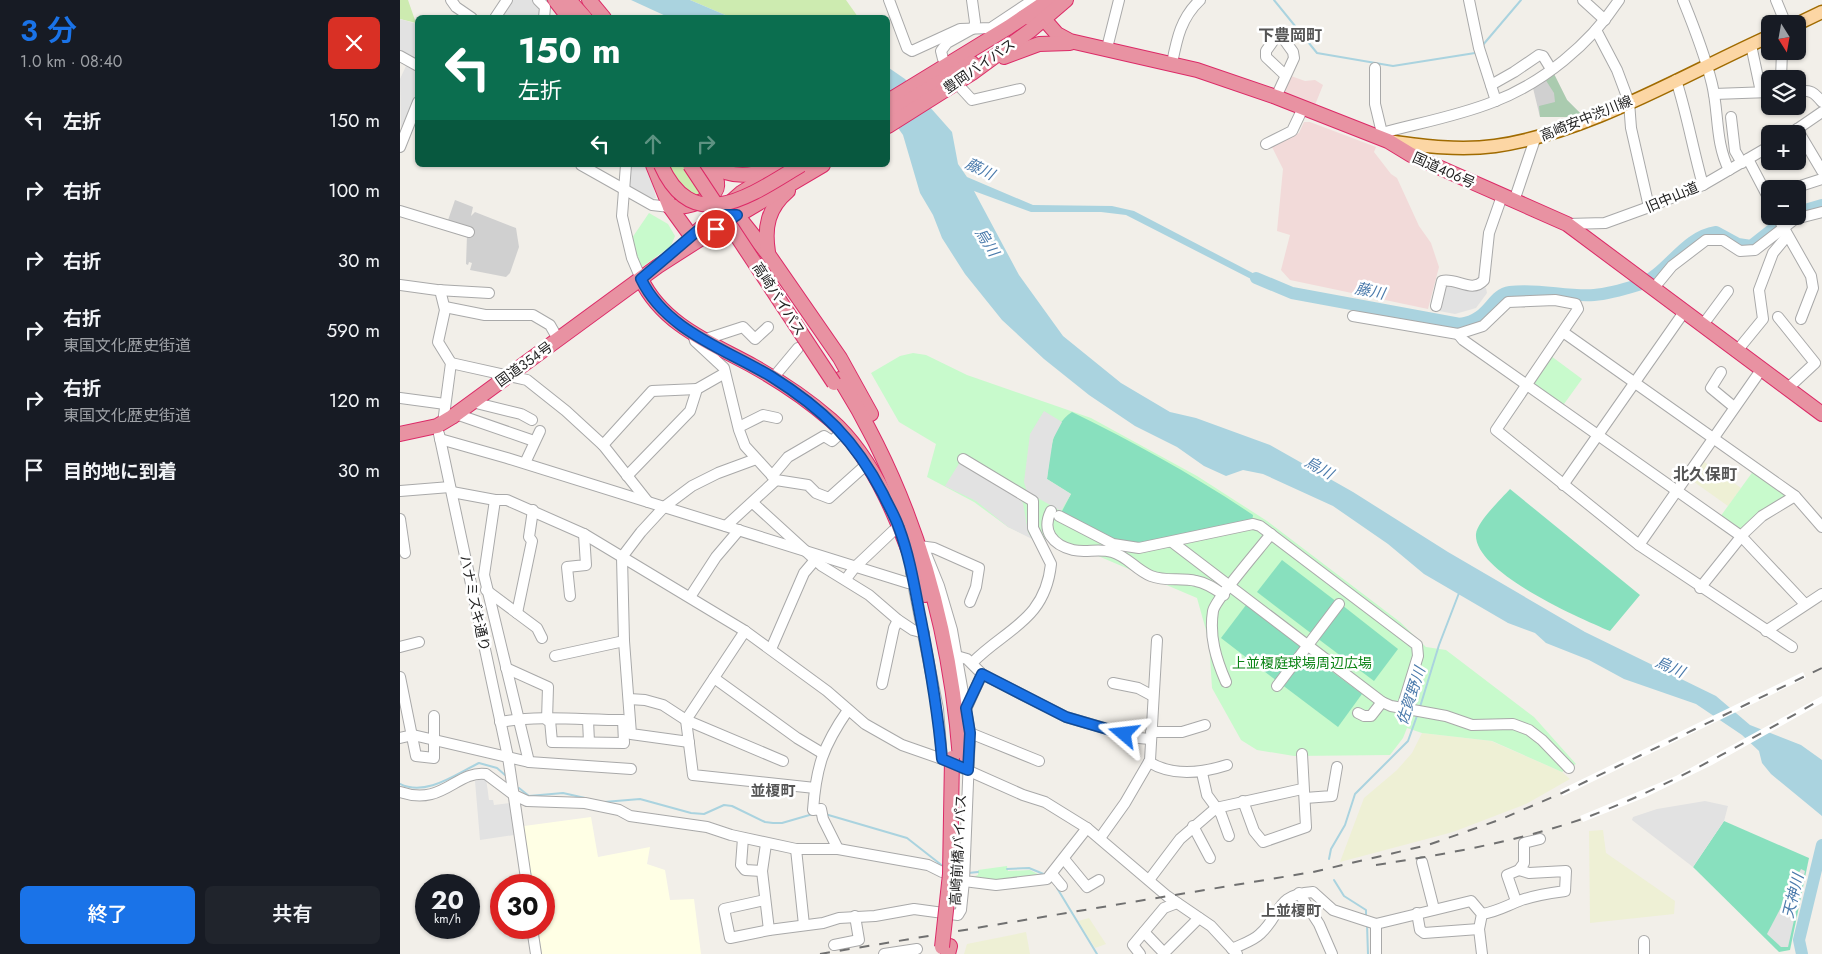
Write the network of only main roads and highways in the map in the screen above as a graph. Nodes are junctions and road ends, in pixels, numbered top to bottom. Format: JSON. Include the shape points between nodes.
{"nodes":[{"id":1,"x":555,"y":0,"type":"edge"},
{"id":2,"x":561,"y":0,"type":"edge"},
{"id":3,"x":570,"y":0,"type":"edge"},
{"id":4,"x":579,"y":0,"type":"edge"},
{"id":5,"x":589,"y":0,"type":"edge"},
{"id":6,"x":1049,"y":0,"type":"edge"},
{"id":7,"x":1066,"y":0,"type":"edge"},
{"id":8,"x":1822,"y":12,"type":"edge"},
{"id":9,"x":566,"y":15,"type":"edge"},
{"id":10,"x":573,"y":15,"type":"edge"},
{"id":11,"x":582,"y":15,"type":"edge"},
{"id":12,"x":592,"y":15,"type":"edge"},
{"id":13,"x":602,"y":15,"type":"edge"},
{"id":14,"x":1024,"y":17,"type":"junction"},
{"id":15,"x":1043,"y":18,"type":"junction"},
{"id":16,"x":1806,"y":20,"type":"edge"},
{"id":17,"x":1761,"y":40,"type":"edge"},
{"id":18,"x":1075,"y":43,"type":"junction"},
{"id":19,"x":972,"y":74,"type":"junction"},
{"id":20,"x":936,"y":84,"type":"junction"},
{"id":21,"x":890,"y":100,"type":"edge"},
{"id":22,"x":890,"y":112,"type":"edge"},
{"id":23,"x":890,"y":124,"type":"edge"},
{"id":24,"x":1384,"y":138,"type":"junction"},
{"id":25,"x":654,"y":167,"type":"edge"},
{"id":26,"x":662,"y":167,"type":"edge"},
{"id":27,"x":663,"y":167,"type":"edge"},
{"id":28,"x":691,"y":167,"type":"edge"},
{"id":29,"x":698,"y":167,"type":"edge"},
{"id":30,"x":715,"y":167,"type":"edge"},
{"id":31,"x":717,"y":167,"type":"edge"},
{"id":32,"x":722,"y":167,"type":"edge"},
{"id":33,"x":756,"y":167,"type":"edge"},
{"id":34,"x":772,"y":167,"type":"edge"},
{"id":35,"x":781,"y":167,"type":"edge"},
{"id":36,"x":798,"y":167,"type":"edge"},
{"id":37,"x":821,"y":167,"type":"edge"},
{"id":38,"x":821,"y":167,"type":"edge"},
{"id":39,"x":668,"y":202,"type":"junction"},
{"id":40,"x":716,"y":215,"type":"junction"},
{"id":41,"x":734,"y":217,"type":"junction"},
{"id":42,"x":691,"y":236,"type":"junction"},
{"id":43,"x":768,"y":254,"type":"junction"},
{"id":44,"x":658,"y":266,"type":"junction"},
{"id":45,"x":641,"y":279,"type":"junction"},
{"id":46,"x":837,"y":381,"type":"junction"},
{"id":47,"x":1822,"y":414,"type":"edge"},
{"id":48,"x":400,"y":434,"type":"edge"},
{"id":49,"x":871,"y":461,"type":"junction"},
{"id":50,"x":896,"y":488,"type":"junction"},
{"id":51,"x":926,"y":596,"type":"junction"},
{"id":52,"x":951,"y":758,"type":"junction"},
{"id":53,"x":945,"y":950,"type":"edge"}],
"edges":[{"from":1,"to":9,"type":"highway"},
{"from":2,"to":10,"type":"highway"},
{"from":3,"to":11,"type":"highway"},
{"from":4,"to":12,"type":"highway"},
{"from":5,"to":13,"type":"highway"},
{"from":6,"to":14,"type":"highway","name":"豊岡バイパス"},
{"from":7,"to":15,"type":"highway","name":"豊岡バイパス"},
{"from":8,"to":16,"type":"main road"},
{"from":14,"to":15,"type":"highway"},
{"from":14,"to":20,"type":"highway","name":"豊岡バイパス"},
{"from":15,"to":18,"type":"highway","name":"国道406号","via":[[1056,34]]},
{"from":15,"to":19,"type":"highway","name":"豊岡バイパス"},
{"from":15,"to":20,"type":"highway"},
{"from":17,"to":24,"type":"main road","name":"高崎安中渋川線","via":[[1629,102],[1535,139],[1454,148]]},
{"from":18,"to":19,"type":"highway","via":[[1029,47]]},
{"from":18,"to":24,"type":"highway","name":"国道406号","via":[[1172,63],[1276,97]]},
{"from":19,"to":20,"type":"highway","name":"豊岡バイパス"},
{"from":20,"to":21,"type":"highway","name":"豊岡バイパス"},
{"from":20,"to":22,"type":"highway"},
{"from":20,"to":23,"type":"highway","name":"豊岡バイパス"},
{"from":24,"to":47,"type":"highway","name":"国道406号","via":[[1411,155],[1566,224]]},
{"from":25,"to":39,"type":"highway"},
{"from":26,"to":39,"type":"highway"},
{"from":27,"to":36,"type":"highway","bridge":true,"via":[[670,181],[683,194],[702,204],[718,206],[744,199]]},
{"from":28,"to":46,"type":"highway","name":"高崎バイパス","bridge":true},
{"from":29,"to":46,"type":"highway","name":"高崎バイパス"},
{"from":30,"to":39,"type":"highway","via":[[717,187],[711,195],[686,206]]},
{"from":31,"to":34,"type":"highway","via":[[735,175],[750,175]]},
{"from":32,"to":33,"type":"highway","via":[[742,170]]},
{"from":35,"to":40,"type":"highway","via":[[741,193]]},
{"from":37,"to":41,"type":"highway"},
{"from":38,"to":43,"type":"highway","via":[[792,188],[770,214],[765,232]]},
{"from":39,"to":42,"type":"highway"},
{"from":40,"to":41,"type":"highway"},
{"from":40,"to":42,"type":"highway"},
{"from":41,"to":42,"type":"highway","via":[[700,235]]},
{"from":41,"to":43,"type":"highway"},
{"from":41,"to":44,"type":"highway"},
{"from":42,"to":44,"type":"highway"},
{"from":43,"to":50,"type":"highway","via":[[851,376],[886,448]]},
{"from":44,"to":45,"type":"highway","name":"国道354号"},
{"from":45,"to":48,"type":"highway","name":"国道354号","via":[[440,429]]},
{"from":45,"to":49,"type":"highway","via":[[661,310],[822,412]]},
{"from":46,"to":49,"type":"highway","name":"高崎前橋バイパス"},
{"from":46,"to":50,"type":"highway","name":"高崎前橋バイパス","via":[[868,427]]},
{"from":49,"to":51,"type":"highway"},
{"from":49,"to":51,"type":"highway","name":"高崎前橋バイパス","via":[[888,483]]},
{"from":50,"to":52,"type":"highway","name":"高崎前橋バイパス","via":[[919,546],[944,638],[953,686]]},
{"from":51,"to":52,"type":"highway","name":"高崎前橋バイパス","via":[[941,666]]},
{"from":52,"to":53,"type":"highway","name":"高崎前橋バイパス","bridge":true,"via":[[950,874]]}]}
